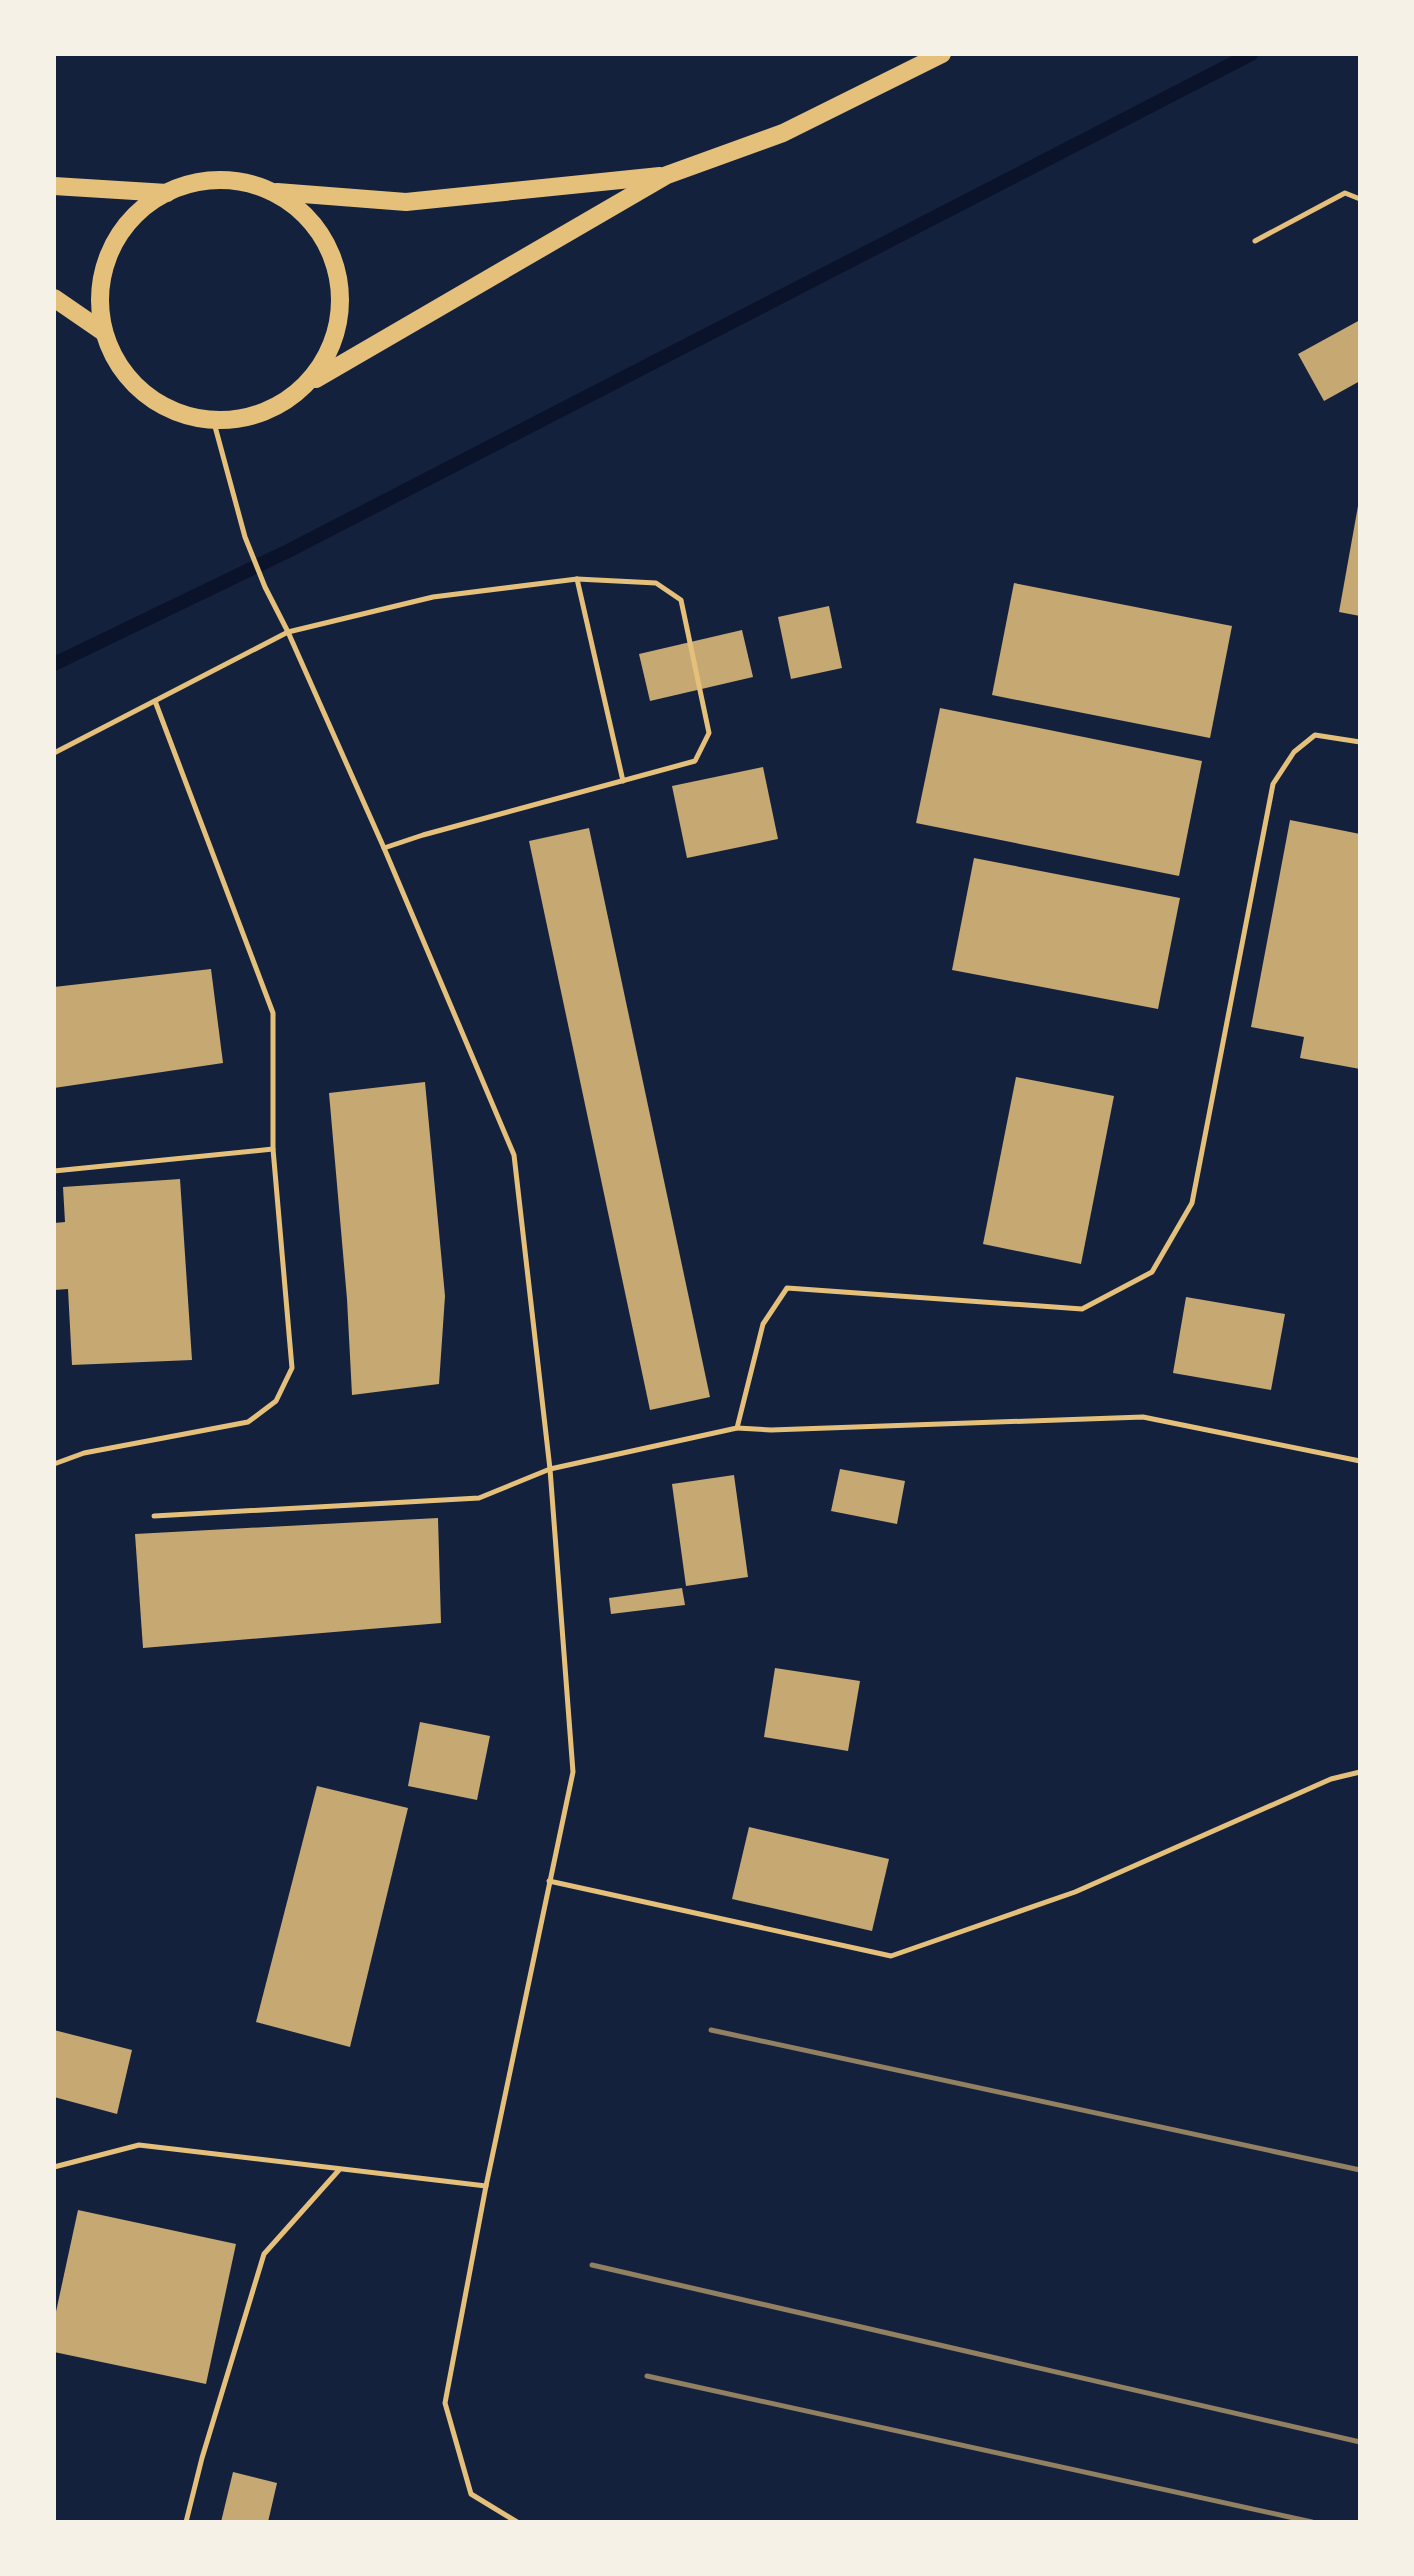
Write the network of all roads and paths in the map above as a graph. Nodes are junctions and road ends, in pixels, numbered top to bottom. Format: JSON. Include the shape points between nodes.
{"nodes":[{"id":1,"x":942,"y":54,"type":"edge"},
{"id":2,"x":667,"y":176,"type":"junction"},
{"id":3,"x":54,"y":186,"type":"edge"},
{"id":4,"x":271,"y":192,"type":"junction"},
{"id":5,"x":167,"y":193,"type":"junction"},
{"id":6,"x":1360,"y":199,"type":"edge"},
{"id":7,"x":1255,"y":241,"type":"dead end"},
{"id":8,"x":54,"y":298,"type":"edge"},
{"id":9,"x":102,"y":331,"type":"junction"},
{"id":10,"x":307,"y":384,"type":"junction"},
{"id":11,"x":213,"y":419,"type":"junction"},
{"id":12,"x":577,"y":579,"type":"junction"},
{"id":13,"x":288,"y":632,"type":"junction"},
{"id":14,"x":155,"y":701,"type":"junction"},
{"id":15,"x":1360,"y":742,"type":"edge"},
{"id":16,"x":54,"y":752,"type":"edge"},
{"id":17,"x":623,"y":781,"type":"junction"},
{"id":18,"x":384,"y":848,"type":"junction"},
{"id":19,"x":273,"y":1149,"type":"junction"},
{"id":20,"x":54,"y":1171,"type":"edge"},
{"id":21,"x":737,"y":1429,"type":"junction"},
{"id":22,"x":1360,"y":1461,"type":"edge"},
{"id":23,"x":54,"y":1464,"type":"edge"},
{"id":24,"x":550,"y":1469,"type":"junction"},
{"id":25,"x":154,"y":1516,"type":"dead end"},
{"id":26,"x":1360,"y":1772,"type":"edge"},
{"id":27,"x":549,"y":1881,"type":"junction"},
{"id":28,"x":54,"y":2167,"type":"edge"},
{"id":29,"x":339,"y":2170,"type":"junction"},
{"id":30,"x":486,"y":2186,"type":"junction"},
{"id":31,"x":186,"y":2522,"type":"edge"},
{"id":32,"x":517,"y":2522,"type":"edge"}],
"edges":[{"from":1,"to":2,"type":"main road","via":[[782,133]]},
{"from":2,"to":4,"type":"main road","via":[[406,202]]},
{"from":2,"to":10,"type":"main road"},
{"from":3,"to":5,"type":"main road"},
{"from":4,"to":5,"type":"main road","via":[[221,183],[193,184]]},
{"from":4,"to":10,"type":"main road","via":[[312,221],[332,253],[342,290],[335,341]]},
{"from":5,"to":9,"type":"main road","via":[[123,227],[109,250],[100,276]]},
{"from":6,"to":7,"type":"lane","via":[[1345,192]]},
{"from":8,"to":9,"type":"main road"},
{"from":9,"to":11,"type":"main road","via":[[118,366],[143,394],[176,412]]},
{"from":10,"to":11,"type":"main road","via":[[263,411]]},
{"from":11,"to":13,"type":"lane","via":[[245,537]]},
{"from":12,"to":13,"type":"lane","via":[[433,597]]},
{"from":12,"to":17,"type":"lane"},
{"from":12,"to":17,"type":"lane","via":[[656,583],[681,600],[709,733],[695,761]]},
{"from":13,"to":14,"type":"lane"},
{"from":13,"to":18,"type":"lane"},
{"from":14,"to":16,"type":"lane"},
{"from":14,"to":19,"type":"lane","via":[[273,1013]]},
{"from":15,"to":21,"type":"lane","via":[[1315,734],[1294,752],[1273,783],[1192,1203],[1152,1272],[1082,1309],[787,1288],[763,1324]]},
{"from":17,"to":18,"type":"lane"},
{"from":18,"to":24,"type":"lane","via":[[514,1156]]},
{"from":19,"to":20,"type":"lane"},
{"from":19,"to":23,"type":"lane","via":[[292,1368],[276,1401],[248,1422],[84,1453]]},
{"from":21,"to":22,"type":"lane","via":[[1143,1417]]},
{"from":21,"to":24,"type":"lane"},
{"from":24,"to":25,"type":"lane","via":[[479,1498]]},
{"from":24,"to":27,"type":"lane","via":[[573,1772]]},
{"from":26,"to":27,"type":"lane","via":[[1331,1779],[1075,1892],[891,1956]]},
{"from":27,"to":30,"type":"lane"},
{"from":28,"to":29,"type":"lane","via":[[139,2146]]},
{"from":29,"to":30,"type":"lane"},
{"from":29,"to":31,"type":"lane","via":[[264,2254]]},
{"from":30,"to":32,"type":"lane","via":[[444,2403],[471,2494]]}]}
